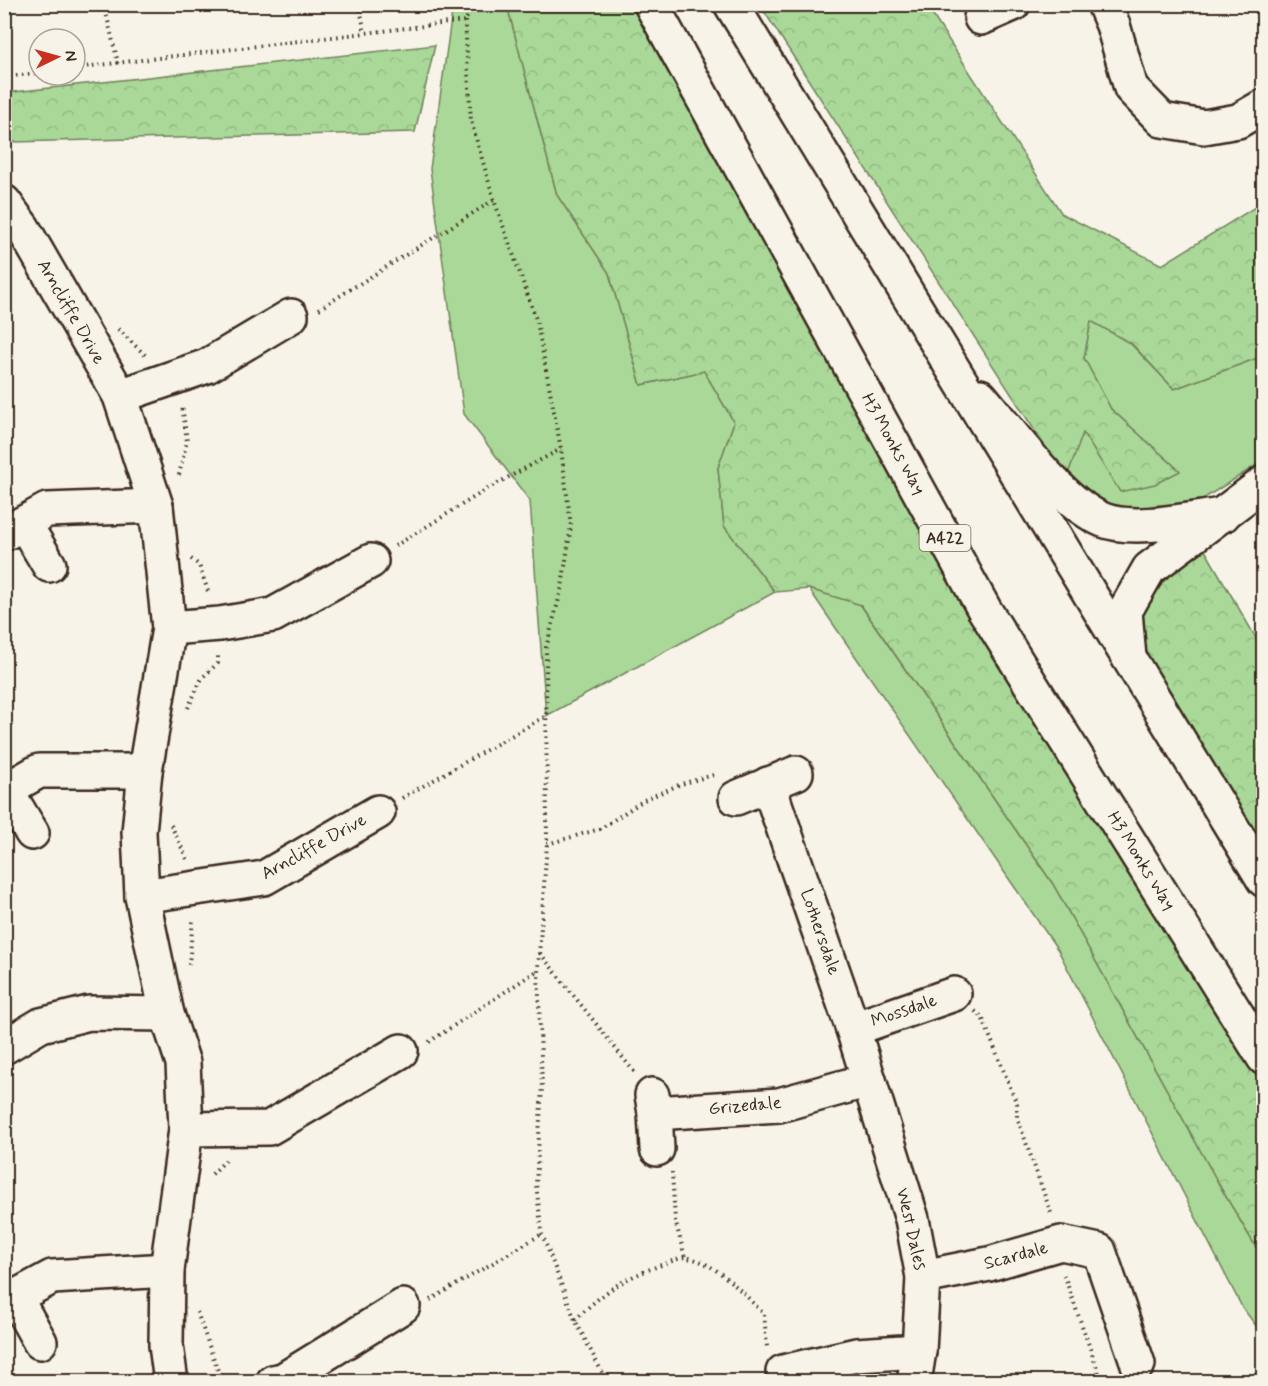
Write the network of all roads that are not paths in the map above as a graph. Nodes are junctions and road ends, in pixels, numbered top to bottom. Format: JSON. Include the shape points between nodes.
{"nodes":[{"id":1,"x":651,"y":4,"type":"edge"},
{"id":2,"x":730,"y":4,"type":"edge"},
{"id":3,"x":1014,"y":4,"type":"edge"},
{"id":4,"x":1104,"y":4,"type":"edge"},
{"id":5,"x":981,"y":18,"type":"dead end"},
{"id":6,"x":1263,"y":106,"type":"edge"},
{"id":7,"x":11,"y":224,"type":"edge"},
{"id":8,"x":291,"y":316,"type":"road end"},
{"id":9,"x":940,"y":349,"type":"junction"},
{"id":10,"x":120,"y":396,"type":"junction"},
{"id":11,"x":1263,"y":483,"type":"edge"},
{"id":12,"x":156,"y":506,"type":"junction"},
{"id":13,"x":1223,"y":515,"type":"junction"},
{"id":14,"x":14,"y":528,"type":"edge"},
{"id":15,"x":371,"y":561,"type":"road end"},
{"id":16,"x":49,"y":565,"type":"dead end"},
{"id":17,"x":169,"y":628,"type":"junction"},
{"id":18,"x":1129,"y":658,"type":"junction"},
{"id":19,"x":145,"y":771,"type":"junction"},
{"id":20,"x":730,"y":785,"type":"road end"},
{"id":21,"x":5,"y":790,"type":"edge"},
{"id":22,"x":378,"y":812,"type":"road end"},
{"id":23,"x":32,"y":833,"type":"dead end"},
{"id":24,"x":1263,"y":880,"type":"edge"},
{"id":25,"x":142,"y":896,"type":"junction"},
{"id":26,"x":954,"y":994,"type":"road end"},
{"id":27,"x":167,"y":1014,"type":"junction"},
{"id":28,"x":853,"y":1029,"type":"junction"},
{"id":29,"x":4,"y":1047,"type":"edge"},
{"id":30,"x":401,"y":1051,"type":"road end"},
{"id":31,"x":1263,"y":1058,"type":"edge"},
{"id":32,"x":869,"y":1080,"type":"junction"},
{"id":33,"x":186,"y":1129,"type":"junction"},
{"id":34,"x":657,"y":1149,"type":"road end"},
{"id":35,"x":167,"y":1270,"type":"junction"},
{"id":36,"x":922,"y":1277,"type":"junction"},
{"id":37,"x":10,"y":1300,"type":"edge"},
{"id":38,"x":403,"y":1306,"type":"road end"},
{"id":39,"x":40,"y":1342,"type":"dead end"},
{"id":40,"x":1138,"y":1364,"type":"dead end"},
{"id":41,"x":917,"y":1366,"type":"edge"},
{"id":42,"x":783,"y":1372,"type":"road end"},
{"id":43,"x":171,"y":1382,"type":"edge"},
{"id":44,"x":273,"y":1382,"type":"edge"}],
"edges":[{"from":1,"to":31,"type":"street","name":"H3 Monks Way","number":"A422","via":[[984,609]]},
{"from":2,"to":9,"type":"street"},
{"from":3,"to":5,"type":"street"},
{"from":4,"to":6,"type":"street","via":[[1131,88],[1162,120],[1204,127],[1238,121]]},
{"from":7,"to":10,"type":"street","name":"Arncliffe Drive"},
{"from":8,"to":10,"type":"street","via":[[207,366]]},
{"from":9,"to":13,"type":"street","via":[[1066,495],[1104,520],[1146,525]]},
{"from":9,"to":18,"type":"street"},
{"from":10,"to":12,"type":"street","name":"Arncliffe Drive"},
{"from":11,"to":13,"type":"street"},
{"from":12,"to":14,"type":"street","via":[[47,510]]},
{"from":12,"to":17,"type":"street","name":"Arncliffe Drive"},
{"from":13,"to":18,"type":"street","via":[[1149,569],[1125,611]]},
{"from":14,"to":16,"type":"street"},
{"from":15,"to":17,"type":"street","via":[[273,615]]},
{"from":17,"to":19,"type":"street","name":"Arncliffe Drive"},
{"from":18,"to":24,"type":"street"},
{"from":19,"to":21,"type":"street","via":[[39,771]]},
{"from":19,"to":25,"type":"street","name":"Arncliffe Drive","via":[[139,832]]},
{"from":20,"to":28,"type":"street","name":"Lothersdale","via":[[782,779]]},
{"from":21,"to":23,"type":"street"},
{"from":22,"to":25,"type":"street","name":"Arncliffe Drive","via":[[264,878]]},
{"from":25,"to":27,"type":"street","name":"Arncliffe Drive"},
{"from":26,"to":28,"type":"street","name":"Mossdale"},
{"from":27,"to":29,"type":"street","via":[[88,1013],[41,1025]]},
{"from":27,"to":33,"type":"street","name":"Arncliffe Drive","via":[[183,1063]]},
{"from":28,"to":32,"type":"street","name":"Lothersdale"},
{"from":30,"to":33,"type":"street","via":[[269,1128]]},
{"from":32,"to":34,"type":"street","name":"Grizedale","via":[[779,1106],[654,1104]]},
{"from":32,"to":36,"type":"street","name":"West Dales","via":[[912,1219]]},
{"from":33,"to":35,"type":"street","name":"Arncliffe Drive"},
{"from":35,"to":37,"type":"street","via":[[52,1277]]},
{"from":35,"to":43,"type":"street","name":"Arncliffe Drive","via":[[166,1345]]},
{"from":36,"to":40,"type":"street","name":"Scardale","via":[[1058,1245],[1099,1251]]},
{"from":36,"to":41,"type":"street","name":"West Dales"},
{"from":37,"to":39,"type":"street"},
{"from":38,"to":44,"type":"street","via":[[283,1380]]},
{"from":41,"to":42,"type":"street","via":[[856,1355]]}]}
